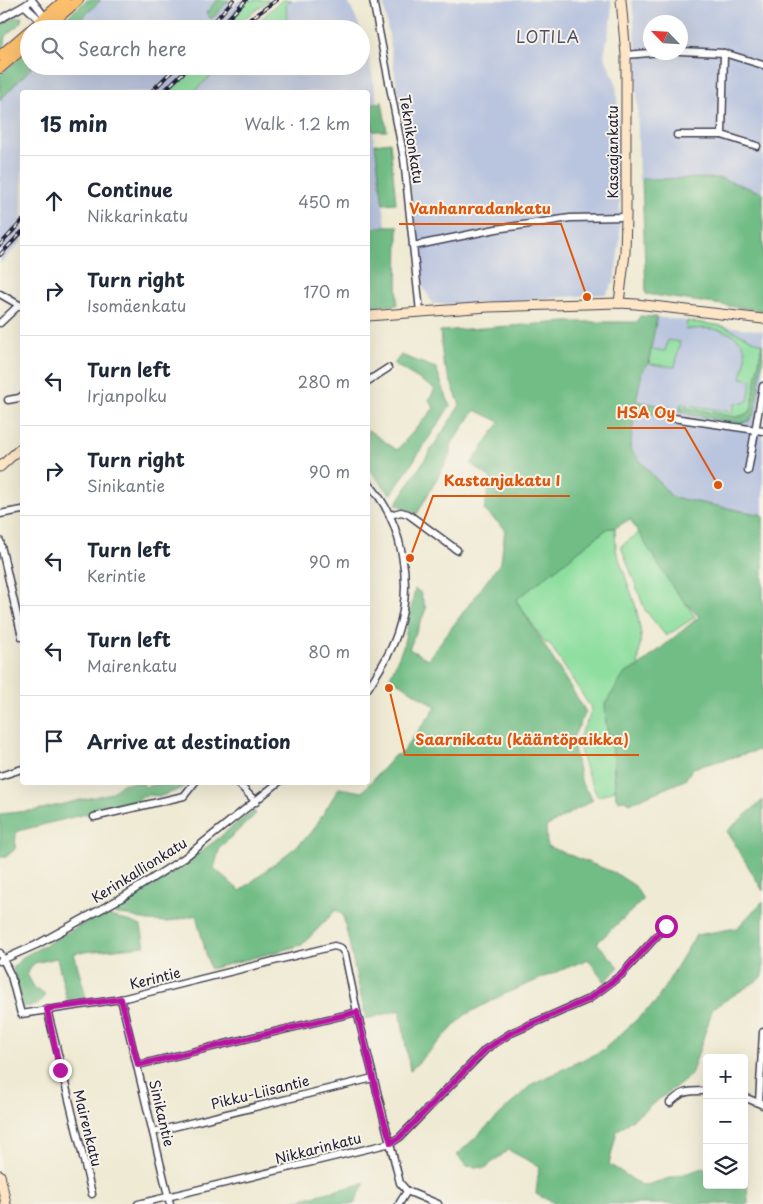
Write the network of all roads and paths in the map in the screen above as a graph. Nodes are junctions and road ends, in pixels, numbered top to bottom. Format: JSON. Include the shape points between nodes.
{"nodes":[{"id":1,"x":32,"y":0,"type":"edge"},
{"id":2,"x":65,"y":0,"type":"edge"},
{"id":3,"x":78,"y":0,"type":"edge"},
{"id":4,"x":373,"y":0,"type":"edge"},
{"id":5,"x":621,"y":0,"type":"edge"},
{"id":6,"x":25,"y":6,"type":"junction"},
{"id":7,"x":0,"y":20,"type":"edge"},
{"id":8,"x":41,"y":20,"type":"edge"},
{"id":9,"x":43,"y":20,"type":"edge"},
{"id":10,"x":48,"y":20,"type":"edge"},
{"id":11,"x":49,"y":20,"type":"edge"},
{"id":12,"x":20,"y":39,"type":"edge"},
{"id":13,"x":20,"y":51,"type":"edge"},
{"id":14,"x":688,"y":51,"type":"edge"},
{"id":15,"x":724,"y":53,"type":"junction"},
{"id":16,"x":643,"y":54,"type":"edge"},
{"id":17,"x":0,"y":56,"type":"edge"},
{"id":18,"x":626,"y":56,"type":"junction"},
{"id":19,"x":763,"y":65,"type":"edge"},
{"id":20,"x":0,"y":68,"type":"edge"},
{"id":21,"x":677,"y":134,"type":"dead end"},
{"id":22,"x":722,"y":135,"type":"junction"},
{"id":23,"x":757,"y":146,"type":"dead end"},
{"id":24,"x":626,"y":217,"type":"junction"},
{"id":25,"x":413,"y":246,"type":"junction"},
{"id":26,"x":0,"y":294,"type":"edge"},
{"id":27,"x":619,"y":303,"type":"junction"},
{"id":28,"x":20,"y":305,"type":"edge"},
{"id":29,"x":20,"y":307,"type":"edge"},
{"id":30,"x":420,"y":312,"type":"junction"},
{"id":31,"x":370,"y":316,"type":"edge"},
{"id":32,"x":763,"y":319,"type":"edge"},
{"id":33,"x":0,"y":323,"type":"edge"},
{"id":34,"x":388,"y":368,"type":"dead end"},
{"id":35,"x":370,"y":380,"type":"edge"},
{"id":36,"x":763,"y":386,"type":"edge"},
{"id":37,"x":20,"y":397,"type":"edge"},
{"id":38,"x":8,"y":400,"type":"dead end"},
{"id":39,"x":673,"y":418,"type":"dead end"},
{"id":40,"x":759,"y":430,"type":"edge"},
{"id":41,"x":20,"y":449,"type":"edge"},
{"id":42,"x":0,"y":467,"type":"edge"},
{"id":43,"x":748,"y":471,"type":"dead end"},
{"id":44,"x":370,"y":484,"type":"edge"},
{"id":45,"x":20,"y":510,"type":"edge"},
{"id":46,"x":0,"y":514,"type":"edge"},
{"id":47,"x":390,"y":516,"type":"junction"},
{"id":48,"x":0,"y":541,"type":"edge"},
{"id":49,"x":457,"y":550,"type":"dead end"},
{"id":50,"x":20,"y":628,"type":"edge"},
{"id":51,"x":370,"y":685,"type":"edge"},
{"id":52,"x":20,"y":770,"type":"edge"},
{"id":53,"x":0,"y":776,"type":"edge"},
{"id":54,"x":193,"y":785,"type":"edge"},
{"id":55,"x":241,"y":785,"type":"edge"},
{"id":56,"x":276,"y":785,"type":"edge"},
{"id":57,"x":256,"y":802,"type":"junction"},
{"id":58,"x":94,"y":817,"type":"dead end"},
{"id":59,"x":666,"y":926,"type":"dead end"},
{"id":60,"x":0,"y":953,"type":"edge"},
{"id":61,"x":1,"y":961,"type":"edge"},
{"id":62,"x":121,"y":999,"type":"junction"},
{"id":63,"x":47,"y":1009,"type":"junction"},
{"id":64,"x":357,"y":1012,"type":"junction"},
{"id":65,"x":763,"y":1032,"type":"edge"},
{"id":66,"x":138,"y":1065,"type":"junction"},
{"id":67,"x":373,"y":1078,"type":"junction"},
{"id":68,"x":703,"y":1091,"type":"edge"},
{"id":69,"x":748,"y":1098,"type":"edge"},
{"id":70,"x":670,"y":1103,"type":"dead end"},
{"id":71,"x":761,"y":1103,"type":"edge"},
{"id":72,"x":153,"y":1132,"type":"junction"},
{"id":73,"x":391,"y":1143,"type":"junction"},
{"id":74,"x":0,"y":1176,"type":"edge"},
{"id":75,"x":407,"y":1191,"type":"junction"},
{"id":76,"x":92,"y":1194,"type":"dead end"},
{"id":77,"x":169,"y":1200,"type":"edge"},
{"id":78,"x":6,"y":1204,"type":"edge"},
{"id":79,"x":138,"y":1204,"type":"edge"},
{"id":80,"x":399,"y":1204,"type":"edge"},
{"id":81,"x":438,"y":1204,"type":"edge"}],
"edges":[{"from":1,"to":6,"type":"street"},
{"from":1,"to":9,"type":"street"},
{"from":2,"to":10,"type":"main road"},
{"from":3,"to":11,"type":"main road"},
{"from":4,"to":25,"type":"street","name":"Teknikonkatu","via":[[404,159]]},
{"from":5,"to":18,"type":"street","name":"Kasaajankatu"},
{"from":6,"to":7,"type":"street"},
{"from":6,"to":8,"type":"street"},
{"from":12,"to":17,"type":"main road"},
{"from":13,"to":20,"type":"main road"},
{"from":14,"to":15,"type":"street"},
{"from":15,"to":19,"type":"street"},
{"from":15,"to":22,"type":"street"},
{"from":16,"to":18,"type":"street"},
{"from":18,"to":24,"type":"street","name":"Kasaajankatu"},
{"from":21,"to":22,"type":"street"},
{"from":22,"to":23,"type":"street"},
{"from":24,"to":25,"type":"street","via":[[570,218]]},
{"from":24,"to":27,"type":"street","name":"Kasaajankatu"},
{"from":25,"to":30,"type":"street","name":"Teknikonkatu"},
{"from":26,"to":28,"type":"street"},
{"from":27,"to":30,"type":"street"},
{"from":27,"to":32,"type":"street"},
{"from":29,"to":33,"type":"street"},
{"from":30,"to":31,"type":"street"},
{"from":34,"to":35,"type":"street"},
{"from":36,"to":40,"type":"street"},
{"from":37,"to":38,"type":"street"},
{"from":39,"to":40,"type":"street"},
{"from":40,"to":43,"type":"street"},
{"from":41,"to":42,"type":"street"},
{"from":44,"to":47,"type":"street"},
{"from":45,"to":46,"type":"street"},
{"from":47,"to":49,"type":"street","via":[[401,512],[408,514]]},
{"from":47,"to":51,"type":"street","via":[[404,570],[403,611],[389,653]]},
{"from":48,"to":50,"type":"street"},
{"from":52,"to":53,"type":"street"},
{"from":54,"to":58,"type":"street","via":[[184,796]]},
{"from":55,"to":57,"type":"street"},
{"from":56,"to":57,"type":"street","name":"Kerinkallionkatu"},
{"from":57,"to":61,"type":"street","name":"Kerinkallionkatu","via":[[184,858],[123,897]]},
{"from":59,"to":73,"type":"street","name":"Nikkarinkatu","via":[[621,975],[589,999],[511,1033],[486,1049]]},
{"from":60,"to":61,"type":"street"},
{"from":61,"to":63,"type":"street","name":"Kerintie","via":[[11,976],[21,1014]]},
{"from":62,"to":63,"type":"street","name":"Kerintie"},
{"from":62,"to":64,"type":"street","name":"Kerintie","via":[[334,946],[345,954]]},
{"from":62,"to":66,"type":"street","name":"Sinikantie"},
{"from":63,"to":76,"type":"street","name":"Mairenkatu"},
{"from":64,"to":66,"type":"street"},
{"from":64,"to":67,"type":"street"},
{"from":65,"to":71,"type":"street"},
{"from":66,"to":72,"type":"street","name":"Sinikantie"},
{"from":67,"to":72,"type":"street","name":"Pikku-Liisantie"},
{"from":67,"to":73,"type":"street"},
{"from":68,"to":70,"type":"street","via":[[681,1093]]},
{"from":69,"to":71,"type":"street"},
{"from":72,"to":77,"type":"street","name":"Sinikantie"},
{"from":73,"to":75,"type":"street","via":[[397,1174]]},
{"from":73,"to":77,"type":"street","name":"Nikkarinkatu"},
{"from":74,"to":78,"type":"street"},
{"from":75,"to":80,"type":"street"},
{"from":75,"to":81,"type":"street"},
{"from":77,"to":79,"type":"street","name":"Nikkarinkatu"}]}
